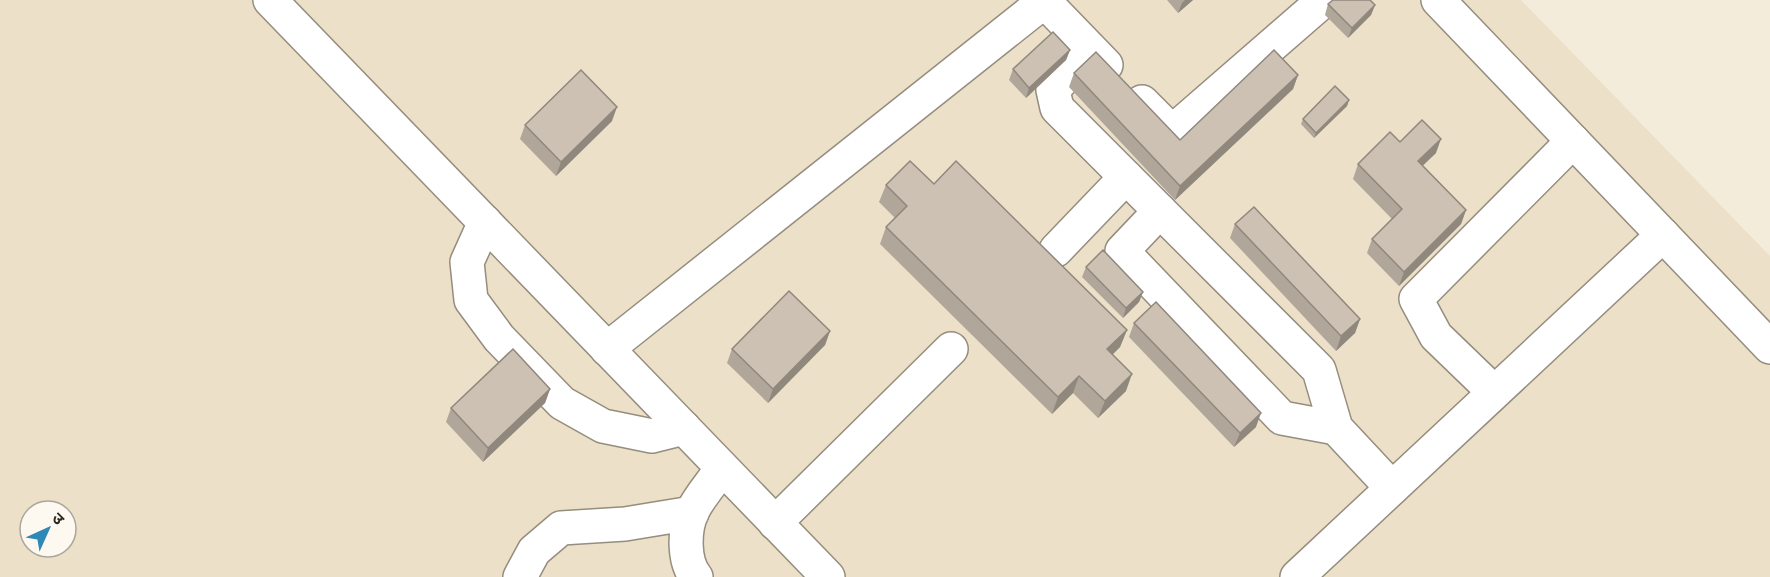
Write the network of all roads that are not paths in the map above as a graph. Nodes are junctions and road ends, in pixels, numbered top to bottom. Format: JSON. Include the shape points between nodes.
{"nodes":[{"id":1,"x":270,"y":0,"type":"edge"},
{"id":2,"x":1044,"y":0,"type":"edge"},
{"id":3,"x":1324,"y":0,"type":"edge"},
{"id":4,"x":1438,"y":0,"type":"edge"},
{"id":5,"x":1090,"y":49,"type":"junction"},
{"id":6,"x":1574,"y":141,"type":"junction"},
{"id":7,"x":1126,"y":177,"type":"junction"},
{"id":8,"x":1160,"y":211,"type":"junction"},
{"id":9,"x":485,"y":222,"type":"junction"},
{"id":10,"x":1663,"y":235,"type":"junction"},
{"id":11,"x":1056,"y":250,"type":"dead end"},
{"id":12,"x":1770,"y":347,"type":"edge"},
{"id":13,"x":607,"y":349,"type":"junction"},
{"id":14,"x":951,"y":350,"type":"dead end"},
{"id":15,"x":1494,"y":392,"type":"junction"},
{"id":16,"x":684,"y":428,"type":"junction"},
{"id":17,"x":1336,"y":428,"type":"junction"},
{"id":18,"x":722,"y":468,"type":"junction"},
{"id":19,"x":1392,"y":488,"type":"junction"},
{"id":20,"x":692,"y":513,"type":"junction"},
{"id":21,"x":775,"y":523,"type":"junction"},
{"id":22,"x":520,"y":577,"type":"edge"},
{"id":23,"x":696,"y":577,"type":"edge"},
{"id":24,"x":828,"y":577,"type":"edge"},
{"id":25,"x":1297,"y":577,"type":"edge"}],
"edges":[{"from":1,"to":9,"type":"street"},
{"from":2,"to":5,"type":"street"},
{"from":2,"to":13,"type":"street"},
{"from":3,"to":5,"type":"street","via":[[1172,132]]},
{"from":4,"to":6,"type":"street"},
{"from":5,"to":7,"type":"street","via":[[1053,90],[1057,108]]},
{"from":6,"to":10,"type":"street"},
{"from":6,"to":15,"type":"street","via":[[1416,299],[1436,336]]},
{"from":7,"to":8,"type":"street"},
{"from":7,"to":11,"type":"street"},
{"from":8,"to":17,"type":"street","via":[[1319,370]]},
{"from":8,"to":17,"type":"street","via":[[1122,251],[1282,418]]},
{"from":9,"to":13,"type":"street"},
{"from":9,"to":16,"type":"street","via":[[467,262],[471,300],[499,338],[538,379],[562,403],[603,426],[652,436]]},
{"from":10,"to":12,"type":"street"},
{"from":10,"to":15,"type":"street"},
{"from":13,"to":16,"type":"street"},
{"from":14,"to":21,"type":"street"},
{"from":15,"to":19,"type":"street"},
{"from":16,"to":18,"type":"street"},
{"from":17,"to":19,"type":"street"},
{"from":18,"to":20,"type":"street"},
{"from":18,"to":21,"type":"street"},
{"from":19,"to":25,"type":"street"},
{"from":20,"to":22,"type":"street","via":[[625,524],[561,528],[534,551]]},
{"from":20,"to":23,"type":"street","via":[[686,550]]},
{"from":21,"to":24,"type":"street"}]}
